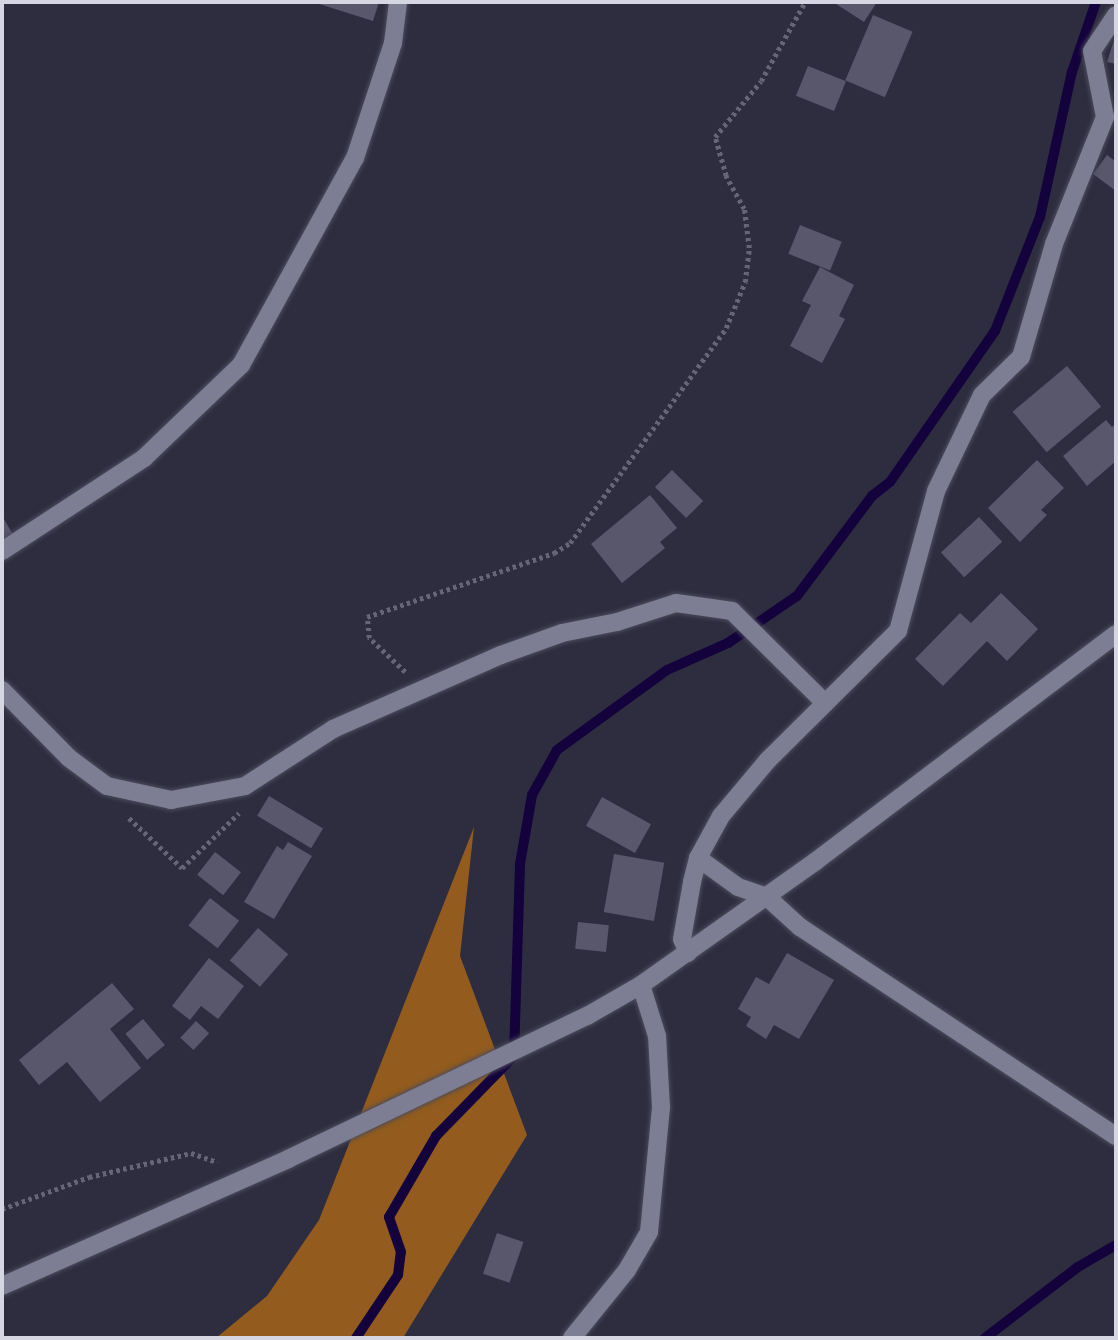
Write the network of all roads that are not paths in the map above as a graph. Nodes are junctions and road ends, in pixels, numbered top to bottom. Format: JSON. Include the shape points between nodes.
{"nodes":[{"id":1,"x":398,"y":2,"type":"edge"},
{"id":2,"x":1116,"y":15,"type":"edge"},
{"id":3,"x":2,"y":551,"type":"edge"},
{"id":4,"x":1116,"y":634,"type":"edge"},
{"id":5,"x":2,"y":690,"type":"edge"},
{"id":6,"x":825,"y":703,"type":"junction"},
{"id":7,"x":698,"y":858,"type":"junction"},
{"id":8,"x":767,"y":897,"type":"junction"},
{"id":9,"x":688,"y":953,"type":"junction"},
{"id":10,"x":641,"y":985,"type":"junction"},
{"id":11,"x":1116,"y":1136,"type":"edge"},
{"id":12,"x":2,"y":1286,"type":"edge"},
{"id":13,"x":572,"y":1338,"type":"edge"}],
"edges":[{"from":1,"to":3,"type":"street","via":[[393,43],[355,158],[241,365],[144,457]]},
{"from":2,"to":6,"type":"street","via":[[1092,51],[1105,117],[1054,244],[1021,356],[982,395],[936,491],[898,631]]},
{"from":4,"to":8,"type":"street"},
{"from":5,"to":6,"type":"street","via":[[69,758],[107,786],[170,800],[245,786],[333,729],[421,686],[461,675],[562,633],[676,603],[732,611]]},
{"from":6,"to":7,"type":"street","via":[[721,816]]},
{"from":7,"to":8,"type":"street","via":[[738,887]]},
{"from":7,"to":9,"type":"street","via":[[682,939]]},
{"from":8,"to":9,"type":"street"},
{"from":8,"to":11,"type":"street","via":[[800,926]]},
{"from":9,"to":10,"type":"street"},
{"from":10,"to":12,"type":"street","via":[[288,1159]]},
{"from":10,"to":13,"type":"street","via":[[657,1036],[661,1107],[649,1232],[627,1270]]}]}
